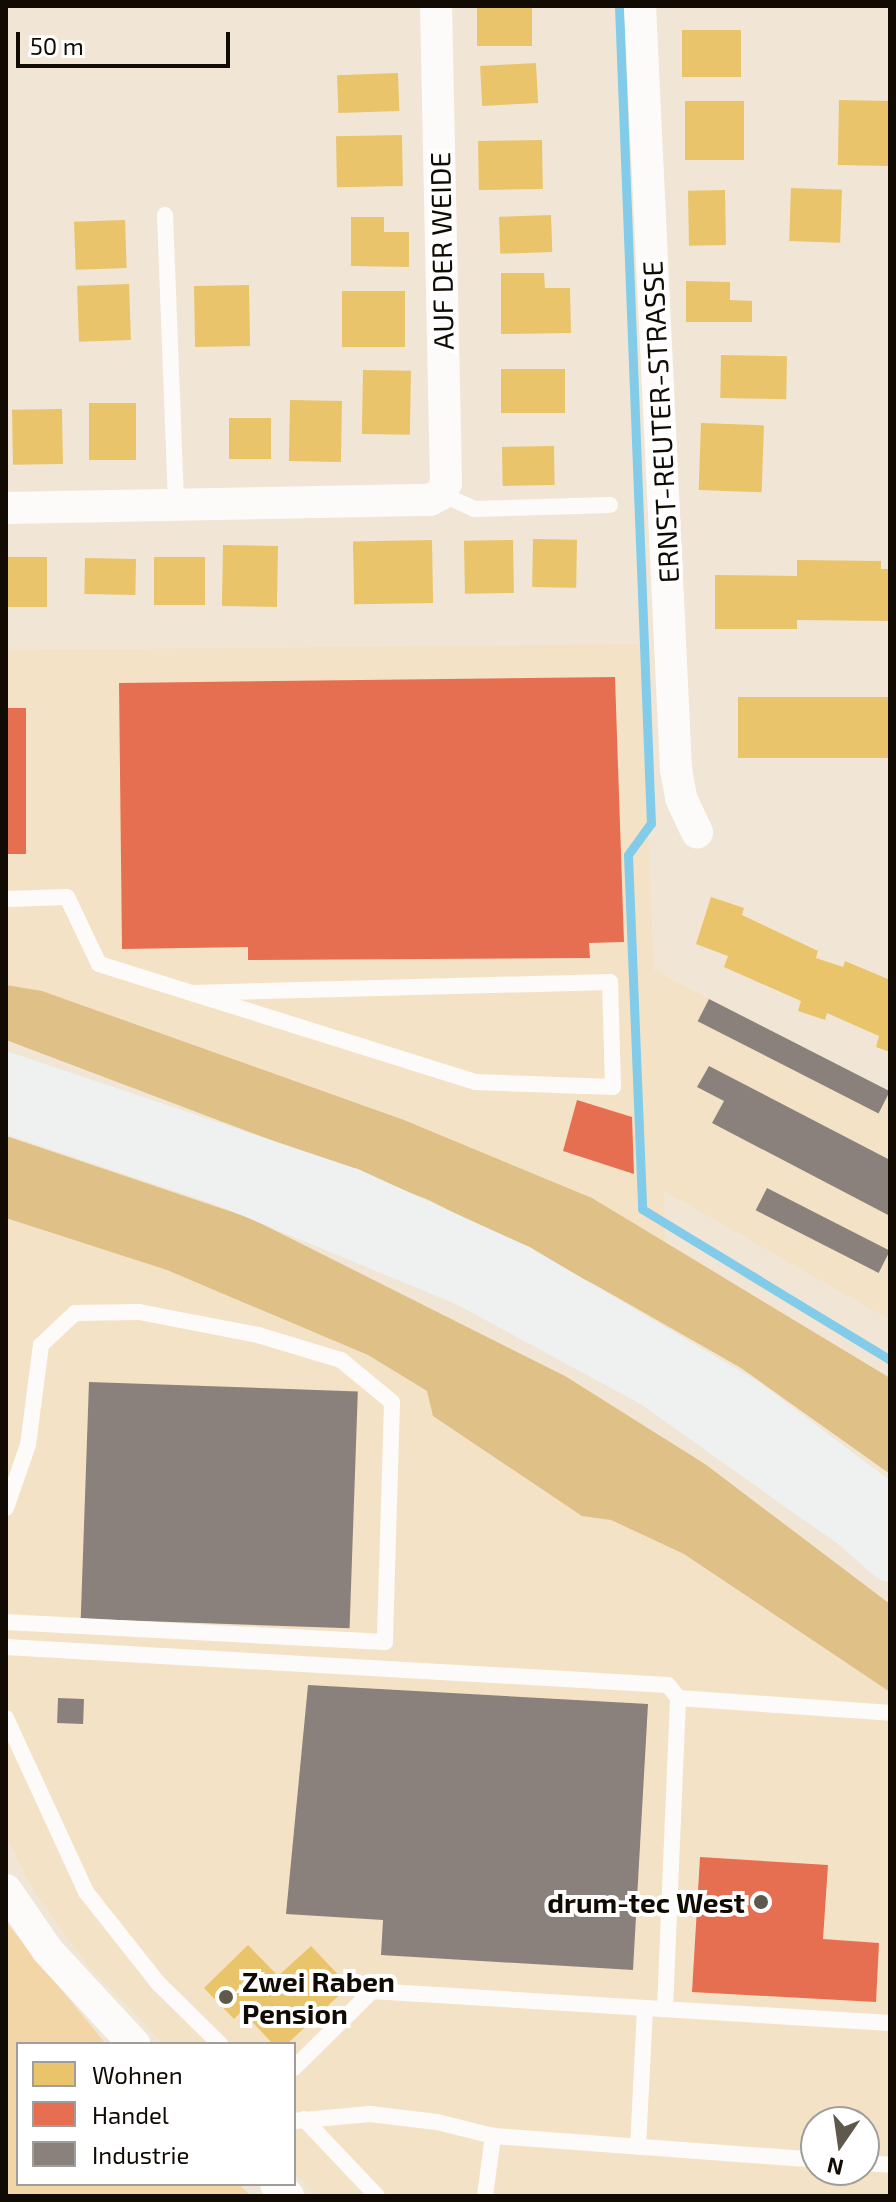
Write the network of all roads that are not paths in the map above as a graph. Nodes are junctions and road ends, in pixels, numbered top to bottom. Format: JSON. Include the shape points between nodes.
{"nodes":[{"id":1,"x":436,"y":6,"type":"edge"},
{"id":2,"x":640,"y":6,"type":"edge"},
{"id":3,"x":165,"y":215,"type":"dead end"},
{"id":4,"x":441,"y":494,"type":"junction"},
{"id":5,"x":176,"y":504,"type":"junction"},
{"id":6,"x":610,"y":505,"type":"dead end"},
{"id":7,"x":6,"y":508,"type":"edge"},
{"id":8,"x":697,"y":833,"type":"dead end"},
{"id":9,"x":6,"y":899,"type":"edge"},
{"id":10,"x":193,"y":993,"type":"junction"},
{"id":11,"x":6,"y":1074,"type":"edge"},
{"id":12,"x":6,"y":1111,"type":"edge"},
{"id":13,"x":6,"y":1508,"type":"edge"},
{"id":14,"x":890,"y":1508,"type":"edge"},
{"id":15,"x":890,"y":1560,"type":"edge"},
{"id":16,"x":6,"y":1622,"type":"edge"},
{"id":17,"x":6,"y":1647,"type":"edge"},
{"id":18,"x":678,"y":1698,"type":"junction"},
{"id":19,"x":890,"y":1713,"type":"edge"},
{"id":20,"x":6,"y":1718,"type":"edge"},
{"id":21,"x":6,"y":1890,"type":"edge"},
{"id":22,"x":645,"y":2008,"type":"junction"},
{"id":23,"x":665,"y":2009,"type":"junction"},
{"id":24,"x":890,"y":2023,"type":"edge"},
{"id":25,"x":132,"y":2042,"type":"edge"},
{"id":26,"x":218,"y":2042,"type":"edge"},
{"id":27,"x":296,"y":2066,"type":"edge"},
{"id":28,"x":299,"y":2120,"type":"edge"},
{"id":29,"x":493,"y":2136,"type":"junction"},
{"id":30,"x":638,"y":2147,"type":"junction"},
{"id":31,"x":800,"y":2159,"type":"edge"},
{"id":32,"x":377,"y":2196,"type":"edge"},
{"id":33,"x":485,"y":2196,"type":"edge"}],
"edges":[{"from":1,"to":4,"type":"street","name":"AUF DER WEIDE","via":[[446,483]]},
{"from":2,"to":8,"type":"street","name":"ERNST-REUTER-STRASSE","via":[[676,769],[681,798]]},
{"from":3,"to":5,"type":"lane"},
{"from":4,"to":5,"type":"street","via":[[430,500]]},
{"from":4,"to":6,"type":"lane","via":[[474,509]]},
{"from":5,"to":7,"type":"street"},
{"from":9,"to":10,"type":"lane","via":[[67,897],[99,964]]},
{"from":10,"to":10,"type":"lane","via":[[475,1082],[613,1087],[610,982]]},
{"from":11,"to":14,"type":"highway","via":[[337,1184],[520,1267],[746,1400]]},
{"from":12,"to":15,"type":"highway","via":[[226,1185],[467,1285],[664,1394],[852,1527]]},
{"from":13,"to":16,"type":"lane","via":[[28,1445],[41,1345],[75,1313],[139,1312],[258,1335],[341,1360],[392,1402],[385,1642]]},
{"from":17,"to":18,"type":"lane","via":[[668,1685]]},
{"from":18,"to":19,"type":"lane"},
{"from":18,"to":23,"type":"lane"},
{"from":20,"to":26,"type":"lane","via":[[86,1892],[158,1983]]},
{"from":21,"to":25,"type":"street","via":[[48,1951]]},
{"from":22,"to":23,"type":"lane"},
{"from":22,"to":27,"type":"lane","via":[[372,1991]]},
{"from":22,"to":30,"type":"lane"},
{"from":23,"to":24,"type":"lane"},
{"from":28,"to":29,"type":"lane","via":[[370,2114]]},
{"from":28,"to":32,"type":"lane"},
{"from":29,"to":30,"type":"lane"},
{"from":29,"to":33,"type":"lane"},
{"from":30,"to":31,"type":"lane"}]}
